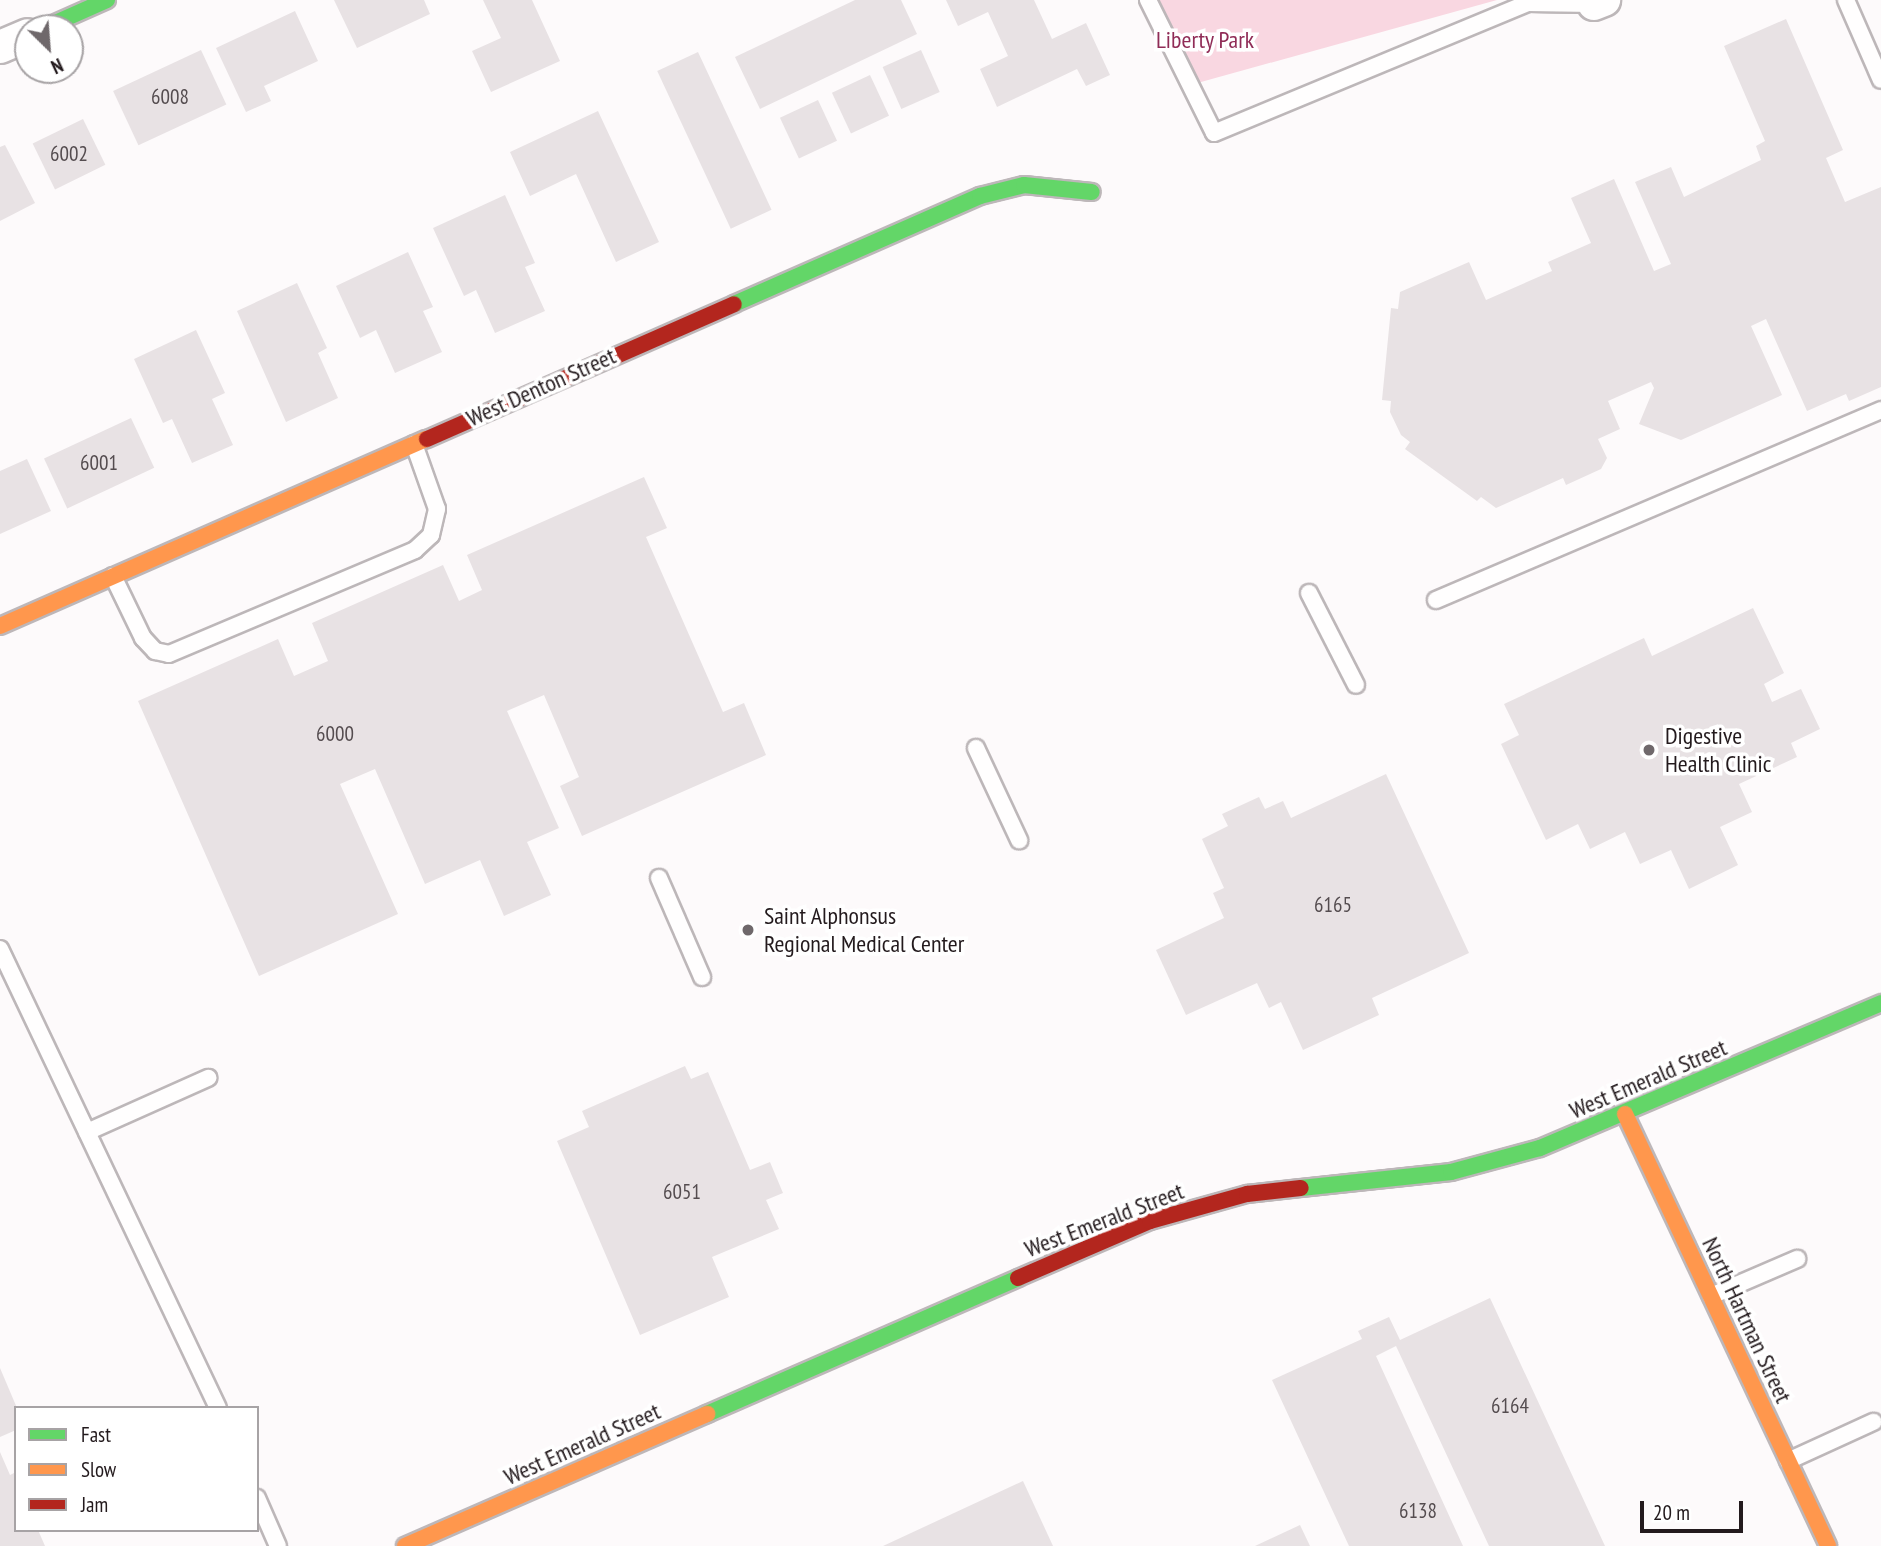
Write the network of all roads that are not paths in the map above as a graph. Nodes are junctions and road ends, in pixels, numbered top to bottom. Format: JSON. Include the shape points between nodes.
{"nodes":[{"id":1,"x":107,"y":0,"type":"edge"},
{"id":2,"x":1148,"y":0,"type":"edge"},
{"id":3,"x":1846,"y":0,"type":"edge"},
{"id":4,"x":1599,"y":2,"type":"edge"},
{"id":5,"x":76,"y":14,"type":"edge"},
{"id":6,"x":1881,"y":80,"type":"edge"},
{"id":7,"x":1092,"y":192,"type":"dead end"},
{"id":8,"x":1881,"y":410,"type":"edge"},
{"id":9,"x":414,"y":443,"type":"junction"},
{"id":10,"x":114,"y":576,"type":"junction"},
{"id":11,"x":1309,"y":593,"type":"dead end"},
{"id":12,"x":1436,"y":600,"type":"dead end"},
{"id":13,"x":0,"y":626,"type":"edge"},
{"id":14,"x":1356,"y":685,"type":"dead end"},
{"id":15,"x":975,"y":748,"type":"dead end"},
{"id":16,"x":1019,"y":840,"type":"dead end"},
{"id":17,"x":659,"y":878,"type":"dead end"},
{"id":18,"x":0,"y":949,"type":"edge"},
{"id":19,"x":702,"y":977,"type":"dead end"},
{"id":20,"x":6,"y":978,"type":"edge"},
{"id":21,"x":1881,"y":1003,"type":"edge"},
{"id":22,"x":208,"y":1078,"type":"dead end"},
{"id":23,"x":1625,"y":1114,"type":"junction"},
{"id":24,"x":87,"y":1132,"type":"junction"},
{"id":25,"x":1797,"y":1259,"type":"dead end"},
{"id":26,"x":1711,"y":1296,"type":"junction"},
{"id":27,"x":217,"y":1406,"type":"edge"},
{"id":28,"x":1873,"y":1422,"type":"dead end"},
{"id":29,"x":1788,"y":1461,"type":"junction"},
{"id":30,"x":259,"y":1503,"type":"edge"},
{"id":31,"x":278,"y":1546,"type":"edge"},
{"id":32,"x":407,"y":1546,"type":"edge"},
{"id":33,"x":1828,"y":1546,"type":"edge"}],
"edges":[{"from":1,"to":5,"type":"street"},
{"from":2,"to":4,"type":"lane","via":[[1214,133],[1528,3]]},
{"from":3,"to":6,"type":"lane"},
{"from":7,"to":9,"type":"street","name":"West Denton Street","via":[[1024,185],[980,196]]},
{"from":8,"to":12,"type":"lane"},
{"from":9,"to":10,"type":"street","name":"West Denton Street"},
{"from":9,"to":10,"type":"lane","via":[[438,509],[431,535],[415,550],[169,654],[155,650],[143,638]]},
{"from":10,"to":13,"type":"street","name":"West Denton Street"},
{"from":11,"to":14,"type":"lane"},
{"from":15,"to":16,"type":"lane"},
{"from":17,"to":19,"type":"lane"},
{"from":18,"to":20,"type":"lane"},
{"from":20,"to":24,"type":"lane"},
{"from":21,"to":23,"type":"street","name":"West Emerald Street"},
{"from":22,"to":24,"type":"lane"},
{"from":23,"to":26,"type":"street","name":"North Hartman Street"},
{"from":23,"to":32,"type":"street","name":"West Emerald Street","via":[[1540,1148],[1451,1172],[1247,1194],[1150,1221]]},
{"from":24,"to":27,"type":"lane"},
{"from":25,"to":26,"type":"lane"},
{"from":26,"to":29,"type":"street","name":"North Hartman Street"},
{"from":28,"to":29,"type":"lane"},
{"from":29,"to":33,"type":"street","name":"North Hartman Street"},
{"from":30,"to":31,"type":"lane"}]}
